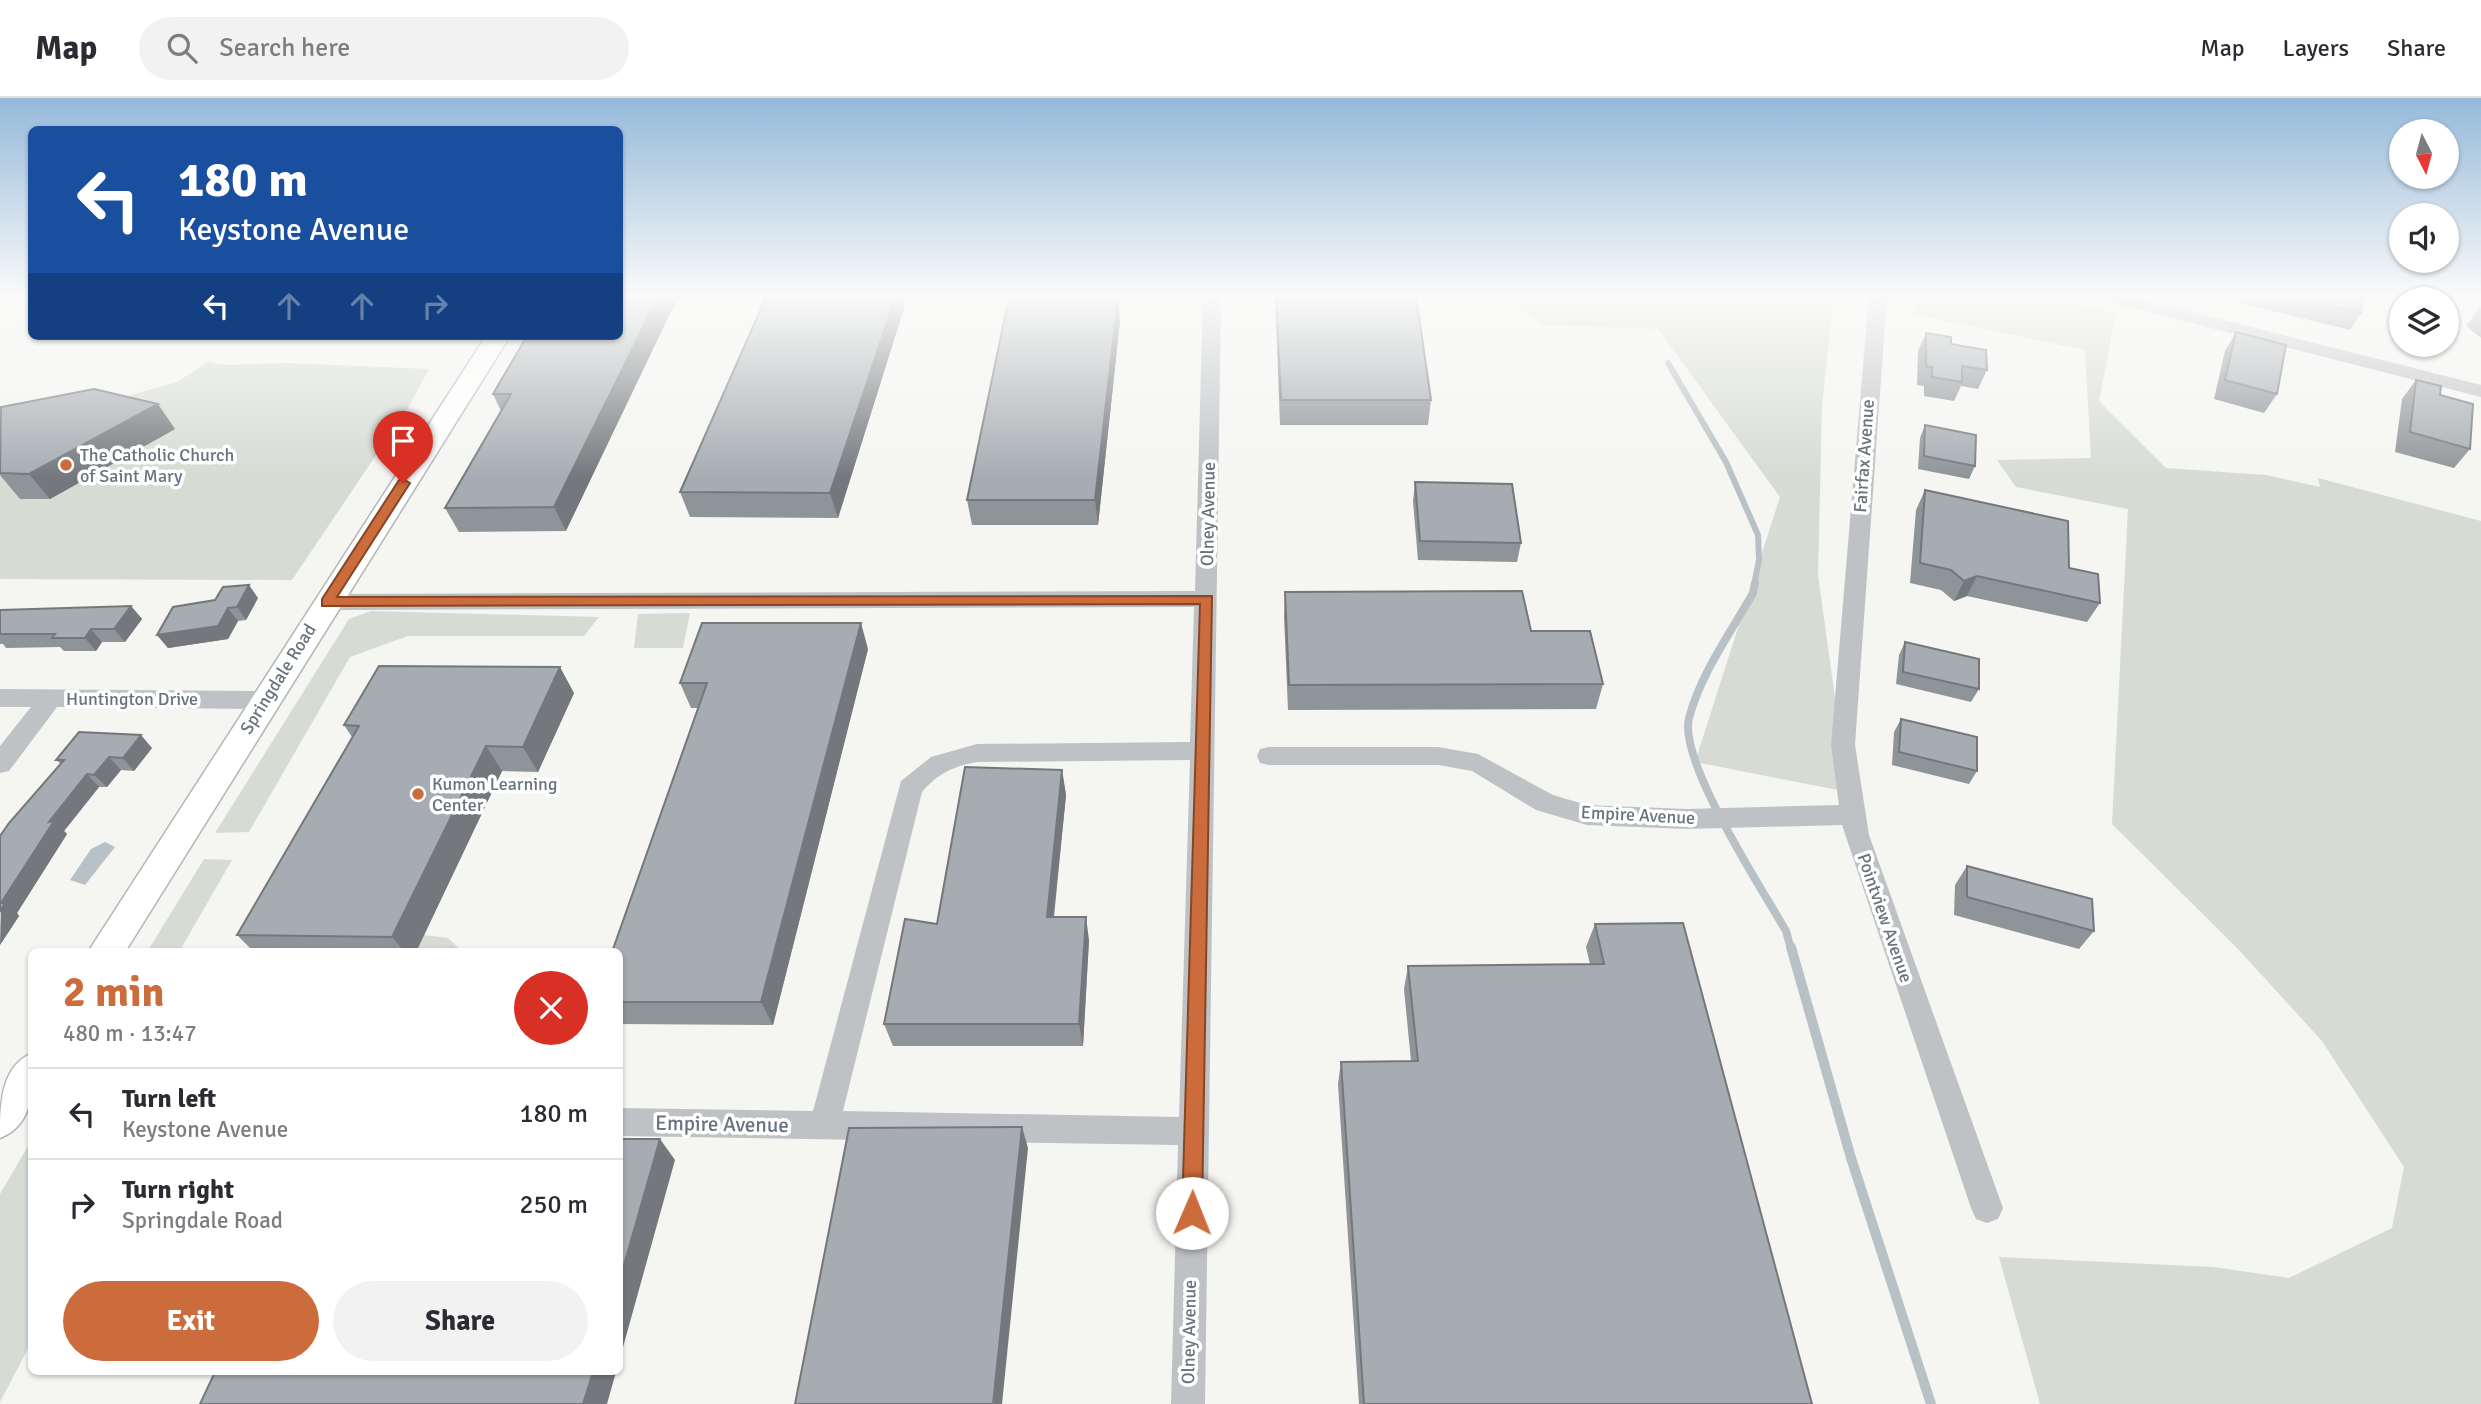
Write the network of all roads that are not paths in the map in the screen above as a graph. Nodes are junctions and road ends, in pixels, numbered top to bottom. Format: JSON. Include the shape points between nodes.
{"nodes":[{"id":1,"x":485,"y":356,"type":"edge"},
{"id":2,"x":1211,"y":356,"type":"edge"},
{"id":3,"x":1873,"y":356,"type":"edge"},
{"id":4,"x":2343,"y":356,"type":"edge"},
{"id":5,"x":2481,"y":391,"type":"edge"},
{"id":6,"x":1207,"y":599,"type":"junction"},
{"id":7,"x":327,"y":602,"type":"junction"},
{"id":8,"x":1852,"y":618,"type":"joint"},
{"id":9,"x":0,"y":698,"type":"edge"},
{"id":10,"x":50,"y":699,"type":"junction"},
{"id":11,"x":264,"y":700,"type":"junction"},
{"id":12,"x":1203,"y":751,"type":"junction"},
{"id":13,"x":1269,"y":756,"type":"dead end"},
{"id":14,"x":0,"y":764,"type":"edge"},
{"id":15,"x":1851,"y":816,"type":"junction"},
{"id":16,"x":109,"y":948,"type":"edge"},
{"id":17,"x":28,"y":1079,"type":"edge"},
{"id":18,"x":12,"y":1115,"type":"edge"},
{"id":19,"x":623,"y":1122,"type":"edge"},
{"id":20,"x":825,"y":1124,"type":"junction"},
{"id":21,"x":1194,"y":1131,"type":"junction"},
{"id":22,"x":1987,"y":1208,"type":"dead end"},
{"id":23,"x":1188,"y":1404,"type":"edge"}],
"edges":[{"from":1,"to":7,"type":"main road","name":"Springdale Road"},
{"from":2,"to":6,"type":"street","name":"Olney Avenue"},
{"from":3,"to":8,"type":"street","name":"Fairfax Avenue"},
{"from":4,"to":5,"type":"street"},
{"from":6,"to":7,"type":"street"},
{"from":6,"to":12,"type":"street","name":"Olney Avenue"},
{"from":7,"to":11,"type":"main road","name":"Springdale Road"},
{"from":8,"to":15,"type":"street","name":"Pointview Avenue","via":[[1843,745]]},
{"from":9,"to":10,"type":"street","name":"Huntington Drive"},
{"from":10,"to":11,"type":"street","name":"Huntington Drive"},
{"from":10,"to":14,"type":"street"},
{"from":11,"to":16,"type":"main road","name":"Springdale Road"},
{"from":12,"to":20,"type":"street","via":[[977,753],[960,755],[922,773],[910,788]]},
{"from":12,"to":21,"type":"street","name":"Olney Avenue"},
{"from":13,"to":15,"type":"street","name":"Empire Avenue","via":[[1438,756],[1478,763],[1545,803],[1587,815],[1687,819]]},
{"from":15,"to":22,"type":"street","name":"Pointview Avenue"},
{"from":17,"to":18,"type":"main road"},
{"from":19,"to":20,"type":"street","name":"Empire Avenue"},
{"from":20,"to":21,"type":"street","name":"Empire Avenue"},
{"from":21,"to":23,"type":"street","name":"Olney Avenue"}]}
